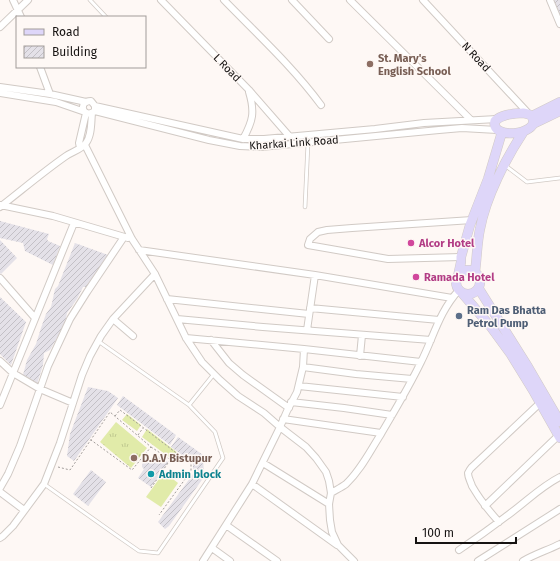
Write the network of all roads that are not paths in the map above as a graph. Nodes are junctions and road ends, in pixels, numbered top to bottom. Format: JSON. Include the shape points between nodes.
{"nodes":[{"id":1,"x":13,"y":0,"type":"edge"},
{"id":2,"x":28,"y":0,"type":"edge"},
{"id":3,"x":90,"y":0,"type":"edge"},
{"id":4,"x":161,"y":0,"type":"edge"},
{"id":5,"x":224,"y":0,"type":"edge"},
{"id":6,"x":292,"y":0,"type":"edge"},
{"id":7,"x":350,"y":0,"type":"edge"},
{"id":8,"x":423,"y":0,"type":"edge"},
{"id":9,"x":550,"y":0,"type":"edge"},
{"id":10,"x":18,"y":9,"type":"junction"},
{"id":11,"x":21,"y":16,"type":"edge"},
{"id":12,"x":105,"y":16,"type":"edge"},
{"id":13,"x":560,"y":24,"type":"edge"},
{"id":14,"x":0,"y":27,"type":"edge"},
{"id":15,"x":329,"y":39,"type":"dead end"},
{"id":16,"x":40,"y":68,"type":"edge"},
{"id":17,"x":0,"y":87,"type":"edge"},
{"id":18,"x":249,"y":90,"type":"junction"},
{"id":19,"x":0,"y":93,"type":"edge"},
{"id":20,"x":50,"y":94,"type":"junction"},
{"id":21,"x":86,"y":102,"type":"junction"},
{"id":22,"x":560,"y":102,"type":"edge"},
{"id":23,"x":321,"y":105,"type":"dead end"},
{"id":24,"x":91,"y":111,"type":"junction"},
{"id":25,"x":560,"y":111,"type":"edge"},
{"id":26,"x":531,"y":118,"type":"junction"},
{"id":27,"x":497,"y":119,"type":"junction"},
{"id":28,"x":471,"y":120,"type":"junction"},
{"id":29,"x":499,"y":131,"type":"junction"},
{"id":30,"x":524,"y":131,"type":"junction"},
{"id":31,"x":290,"y":137,"type":"junction"},
{"id":32,"x":243,"y":139,"type":"junction"},
{"id":33,"x":308,"y":143,"type":"junction"},
{"id":34,"x":82,"y":146,"type":"junction"},
{"id":35,"x":504,"y":165,"type":"junction"},
{"id":36,"x":560,"y":178,"type":"edge"},
{"id":37,"x":1,"y":206,"type":"edge"},
{"id":38,"x":305,"y":207,"type":"dead end"},
{"id":39,"x":472,"y":220,"type":"junction"},
{"id":40,"x":74,"y":223,"type":"junction"},
{"id":41,"x":124,"y":237,"type":"junction"},
{"id":42,"x":132,"y":238,"type":"junction"},
{"id":43,"x":139,"y":250,"type":"junction"},
{"id":44,"x":461,"y":258,"type":"junction"},
{"id":45,"x":475,"y":272,"type":"junction"},
{"id":46,"x":155,"y":274,"type":"junction"},
{"id":47,"x":316,"y":275,"type":"junction"},
{"id":48,"x":458,"y":276,"type":"junction"},
{"id":49,"x":0,"y":278,"type":"edge"},
{"id":50,"x":479,"y":289,"type":"junction"},
{"id":51,"x":461,"y":291,"type":"junction"},
{"id":52,"x":452,"y":298,"type":"junction"},
{"id":53,"x":167,"y":299,"type":"junction"},
{"id":54,"x":310,"y":311,"type":"junction"},
{"id":55,"x":35,"y":318,"type":"junction"},
{"id":56,"x":177,"y":319,"type":"junction"},
{"id":57,"x":113,"y":320,"type":"junction"},
{"id":58,"x":439,"y":320,"type":"junction"},
{"id":59,"x":307,"y":330,"type":"junction"},
{"id":60,"x":362,"y":335,"type":"junction"},
{"id":61,"x":133,"y":336,"type":"dead end"},
{"id":62,"x":186,"y":338,"type":"junction"},
{"id":63,"x":211,"y":340,"type":"junction"},
{"id":64,"x":431,"y":340,"type":"junction"},
{"id":65,"x":98,"y":341,"type":"junction"},
{"id":66,"x":304,"y":350,"type":"junction"},
{"id":67,"x":360,"y":356,"type":"junction"},
{"id":68,"x":0,"y":361,"type":"edge"},
{"id":69,"x":421,"y":362,"type":"junction"},
{"id":70,"x":302,"y":367,"type":"junction"},
{"id":71,"x":13,"y":373,"type":"junction"},
{"id":72,"x":214,"y":374,"type":"junction"},
{"id":73,"x":412,"y":379,"type":"junction"},
{"id":74,"x":299,"y":386,"type":"junction"},
{"id":75,"x":40,"y":389,"type":"junction"},
{"id":76,"x":403,"y":397,"type":"junction"},
{"id":77,"x":73,"y":403,"type":"junction"},
{"id":78,"x":540,"y":403,"type":"junction"},
{"id":79,"x":0,"y":405,"type":"edge"},
{"id":80,"x":189,"y":405,"type":"junction"},
{"id":81,"x":290,"y":405,"type":"junction"},
{"id":82,"x":392,"y":415,"type":"junction"},
{"id":83,"x":283,"y":420,"type":"junction"},
{"id":84,"x":560,"y":422,"type":"edge"},
{"id":85,"x":280,"y":427,"type":"junction"},
{"id":86,"x":381,"y":433,"type":"junction"},
{"id":87,"x":559,"y":436,"type":"edge"},
{"id":88,"x":263,"y":463,"type":"junction"},
{"id":89,"x":560,"y":477,"type":"edge"},
{"id":90,"x":44,"y":484,"type":"junction"},
{"id":91,"x":252,"y":484,"type":"junction"},
{"id":92,"x":0,"y":488,"type":"edge"},
{"id":93,"x":0,"y":492,"type":"edge"},
{"id":94,"x":331,"y":493,"type":"junction"},
{"id":95,"x":329,"y":504,"type":"junction"},
{"id":96,"x":485,"y":506,"type":"junction"},
{"id":97,"x":560,"y":509,"type":"edge"},
{"id":98,"x":24,"y":510,"type":"junction"},
{"id":99,"x":499,"y":522,"type":"junction"},
{"id":100,"x":226,"y":525,"type":"junction"},
{"id":101,"x":0,"y":538,"type":"edge"},
{"id":102,"x":560,"y":544,"type":"edge"},
{"id":103,"x":338,"y":545,"type":"junction"},
{"id":104,"x":212,"y":548,"type":"junction"},
{"id":105,"x":459,"y":550,"type":"dead end"},
{"id":106,"x":204,"y":561,"type":"edge"},
{"id":107,"x":230,"y":561,"type":"edge"},
{"id":108,"x":277,"y":561,"type":"edge"},
{"id":109,"x":354,"y":561,"type":"edge"},
{"id":110,"x":478,"y":561,"type":"edge"},
{"id":111,"x":523,"y":561,"type":"edge"}],
"edges":[{"from":1,"to":10,"type":"street"},
{"from":2,"to":10,"type":"street"},
{"from":3,"to":12,"type":"lane"},
{"from":4,"to":18,"type":"street","name":"L Road"},
{"from":5,"to":23,"type":"street","via":[[293,71]]},
{"from":6,"to":15,"type":"street"},
{"from":7,"to":28,"type":"street"},
{"from":8,"to":26,"type":"street","name":"N Road"},
{"from":9,"to":13,"type":"street"},
{"from":10,"to":11,"type":"street"},
{"from":10,"to":14,"type":"street"},
{"from":16,"to":20,"type":"street"},
{"from":17,"to":20,"type":"street","name":"Kharkai Link Road"},
{"from":18,"to":31,"type":"street","name":"L Road"},
{"from":18,"to":32,"type":"street","via":[[252,115],[250,127]]},
{"from":19,"to":24,"type":"street","name":"Kharkai Link Road","via":[[56,102]]},
{"from":20,"to":21,"type":"street","name":"Kharkai Link Road"},
{"from":21,"to":24,"type":"street","via":[[83,106]]},
{"from":21,"to":24,"type":"street","name":"Kharkai Link Road","via":[[92,101]]},
{"from":22,"to":26,"type":"main road"},
{"from":24,"to":32,"type":"street"},
{"from":24,"to":33,"type":"street","name":"Kharkai Link Road","via":[[240,146],[261,148]]},
{"from":24,"to":34,"type":"street","via":[[91,129],[88,140]]},
{"from":25,"to":26,"type":"main road"},
{"from":26,"to":27,"type":"main road","via":[[513,114]]},
{"from":26,"to":30,"type":"main road","via":[[530,128]]},
{"from":27,"to":28,"type":"street"},
{"from":27,"to":29,"type":"main road","via":[[494,124]]},
{"from":28,"to":31,"type":"street"},
{"from":29,"to":30,"type":"main road","via":[[509,134]]},
{"from":29,"to":33,"type":"street","name":"Kharkai Link Road","via":[[454,129]]},
{"from":29,"to":39,"type":"main road","via":[[488,179]]},
{"from":30,"to":35,"type":"main road"},
{"from":31,"to":32,"type":"street"},
{"from":33,"to":38,"type":"lane"},
{"from":34,"to":37,"type":"street","via":[[58,161]]},
{"from":34,"to":42,"type":"street"},
{"from":35,"to":36,"type":"lane","via":[[527,182]]},
{"from":35,"to":45,"type":"main road","via":[[483,216]]},
{"from":37,"to":40,"type":"street","via":[[53,216]]},
{"from":39,"to":44,"type":"main road"},
{"from":39,"to":44,"type":"street","via":[[327,230],[318,232],[310,239],[308,245],[388,259]]},
{"from":40,"to":41,"type":"street"},
{"from":40,"to":55,"type":"street"},
{"from":41,"to":42,"type":"street"},
{"from":41,"to":75,"type":"street","via":[[70,319]]},
{"from":42,"to":43,"type":"street"},
{"from":43,"to":46,"type":"street"},
{"from":43,"to":47,"type":"street"},
{"from":44,"to":48,"type":"main road"},
{"from":45,"to":48,"type":"main road","via":[[462,271]]},
{"from":45,"to":50,"type":"main road","via":[[481,280]]},
{"from":46,"to":53,"type":"street"},
{"from":46,"to":57,"type":"street"},
{"from":47,"to":52,"type":"street"},
{"from":47,"to":54,"type":"street"},
{"from":48,"to":51,"type":"main road","via":[[457,286]]},
{"from":49,"to":55,"type":"street"},
{"from":50,"to":51,"type":"main road","via":[[471,294]]},
{"from":50,"to":84,"type":"main road"},
{"from":51,"to":52,"type":"street"},
{"from":51,"to":78,"type":"main road","via":[[500,338]]},
{"from":52,"to":58,"type":"street"},
{"from":53,"to":54,"type":"street"},
{"from":53,"to":56,"type":"street"},
{"from":54,"to":58,"type":"street"},
{"from":54,"to":59,"type":"street"},
{"from":55,"to":71,"type":"street"},
{"from":56,"to":59,"type":"street"},
{"from":56,"to":62,"type":"street"},
{"from":57,"to":61,"type":"street"},
{"from":57,"to":65,"type":"street"},
{"from":58,"to":64,"type":"street"},
{"from":59,"to":60,"type":"street"},
{"from":60,"to":64,"type":"street"},
{"from":60,"to":67,"type":"street"},
{"from":62,"to":63,"type":"street"},
{"from":62,"to":72,"type":"street","via":[[202,362]]},
{"from":63,"to":66,"type":"street"},
{"from":63,"to":81,"type":"street","via":[[234,367],[259,387]]},
{"from":64,"to":69,"type":"street"},
{"from":65,"to":77,"type":"street","via":[[82,375]]},
{"from":65,"to":80,"type":"lane"},
{"from":66,"to":67,"type":"street"},
{"from":66,"to":70,"type":"street"},
{"from":67,"to":69,"type":"street"},
{"from":68,"to":71,"type":"street"},
{"from":69,"to":73,"type":"street"},
{"from":70,"to":73,"type":"street"},
{"from":70,"to":74,"type":"street"},
{"from":71,"to":75,"type":"street"},
{"from":71,"to":79,"type":"street"},
{"from":72,"to":80,"type":"lane"},
{"from":72,"to":85,"type":"street","via":[[238,396]]},
{"from":73,"to":76,"type":"street"},
{"from":74,"to":76,"type":"street"},
{"from":74,"to":81,"type":"street"},
{"from":75,"to":77,"type":"street"},
{"from":75,"to":92,"type":"street","via":[[20,446]]},
{"from":76,"to":82,"type":"street"},
{"from":77,"to":90,"type":"street"},
{"from":78,"to":87,"type":"main road"},
{"from":78,"to":96,"type":"street","via":[[471,468],[468,475]]},
{"from":80,"to":90,"type":"lane","via":[[214,432],[223,458],[158,553],[139,551]]},
{"from":81,"to":82,"type":"street","via":[[344,408]]},
{"from":81,"to":83,"type":"street"},
{"from":82,"to":86,"type":"street"},
{"from":83,"to":85,"type":"street"},
{"from":83,"to":86,"type":"street"},
{"from":85,"to":88,"type":"street"},
{"from":85,"to":94,"type":"street","via":[[316,458],[326,472]]},
{"from":86,"to":94,"type":"street","via":[[357,472],[346,484]]},
{"from":87,"to":96,"type":"street"},
{"from":88,"to":91,"type":"street"},
{"from":88,"to":95,"type":"street"},
{"from":89,"to":99,"type":"street","via":[[536,492]]},
{"from":90,"to":98,"type":"street"},
{"from":91,"to":100,"type":"street"},
{"from":91,"to":103,"type":"street"},
{"from":93,"to":98,"type":"street"},
{"from":94,"to":95,"type":"street"},
{"from":95,"to":103,"type":"street","via":[[332,532]]},
{"from":96,"to":99,"type":"street"},
{"from":97,"to":110,"type":"street"},
{"from":98,"to":101,"type":"street","via":[[13,526]]},
{"from":99,"to":105,"type":"street"},
{"from":100,"to":104,"type":"street"},
{"from":100,"to":108,"type":"street"},
{"from":102,"to":111,"type":"street"},
{"from":103,"to":109,"type":"street"},
{"from":104,"to":106,"type":"street"},
{"from":104,"to":107,"type":"street"}]}
